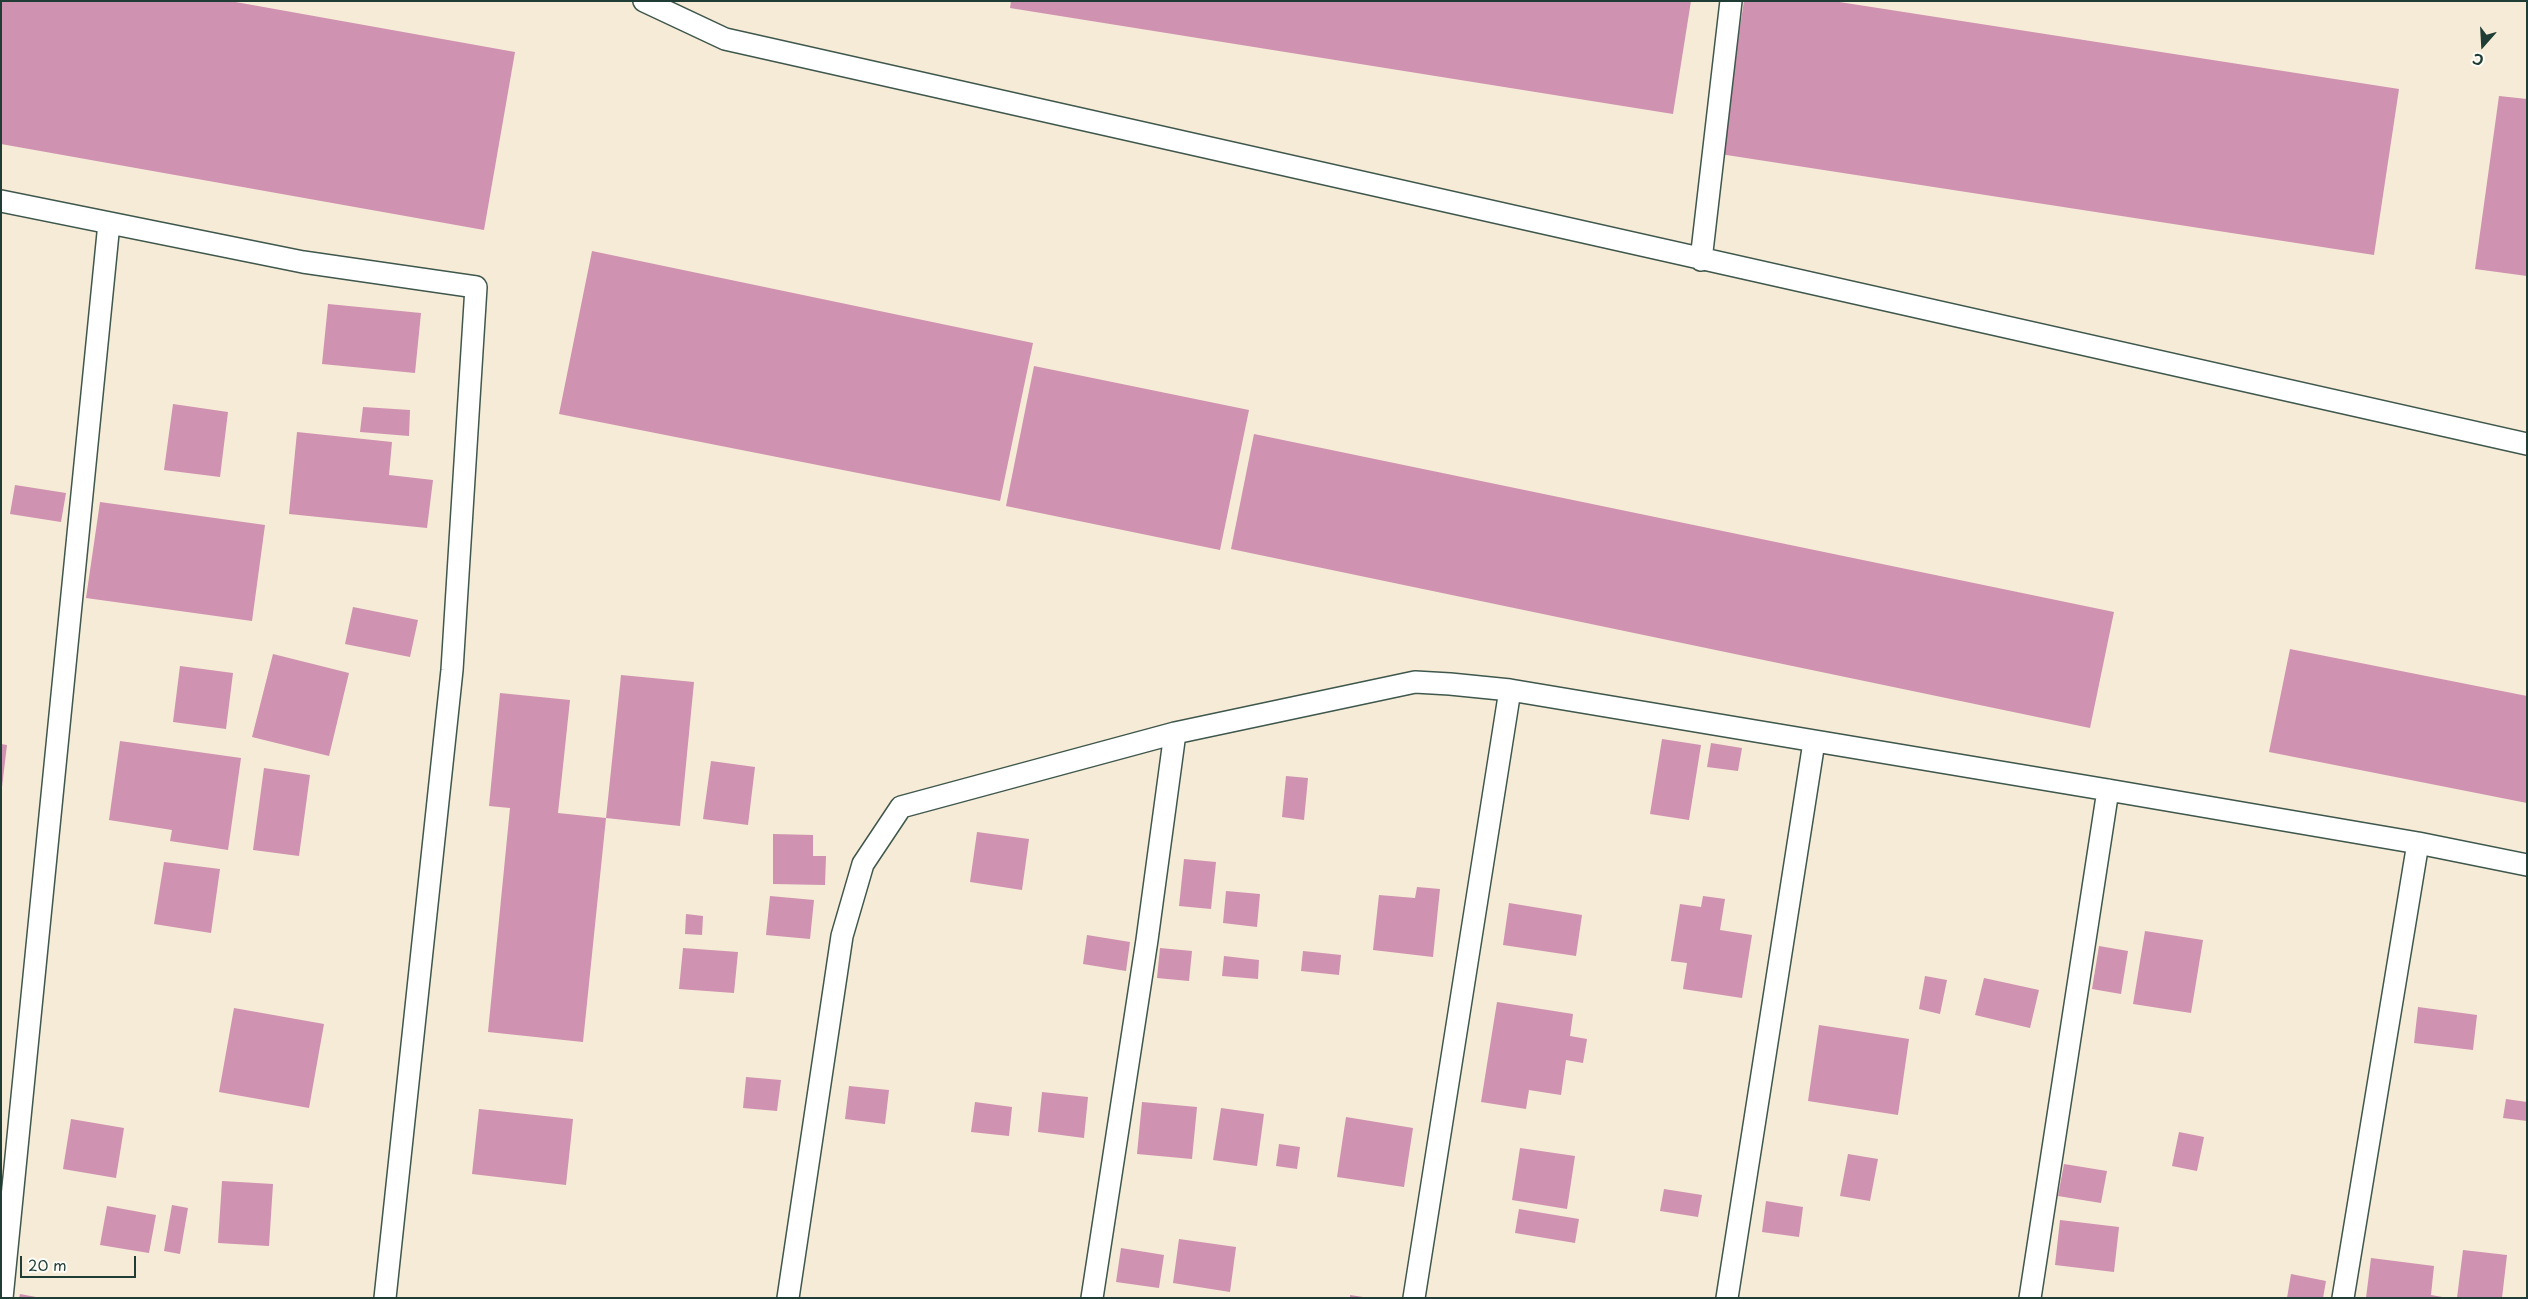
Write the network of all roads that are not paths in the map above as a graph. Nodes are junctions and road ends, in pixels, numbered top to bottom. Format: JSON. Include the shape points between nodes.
{"nodes":[{"id":1,"x":644,"y":1,"type":"edge"},
{"id":2,"x":1731,"y":1,"type":"edge"},
{"id":3,"x":1,"y":201,"type":"edge"},
{"id":4,"x":109,"y":223,"type":"junction"},
{"id":5,"x":1701,"y":260,"type":"junction"},
{"id":6,"x":2527,"y":444,"type":"edge"},
{"id":7,"x":1510,"y":690,"type":"junction"},
{"id":8,"x":1175,"y":733,"type":"junction"},
{"id":9,"x":1814,"y":742,"type":"junction"},
{"id":10,"x":2108,"y":790,"type":"junction"},
{"id":11,"x":2418,"y":843,"type":"junction"},
{"id":12,"x":2527,"y":865,"type":"edge"},
{"id":13,"x":2,"y":1298,"type":"edge"},
{"id":14,"x":385,"y":1298,"type":"edge"},
{"id":15,"x":788,"y":1298,"type":"edge"},
{"id":16,"x":1092,"y":1298,"type":"edge"},
{"id":17,"x":1414,"y":1298,"type":"edge"},
{"id":18,"x":1727,"y":1298,"type":"edge"},
{"id":19,"x":2030,"y":1298,"type":"edge"},
{"id":20,"x":2343,"y":1298,"type":"edge"}],
"edges":[{"from":1,"to":5,"type":"lane","via":[[725,39]]},
{"from":2,"to":5,"type":"lane"},
{"from":3,"to":4,"type":"lane"},
{"from":4,"to":13,"type":"lane"},
{"from":4,"to":14,"type":"lane","via":[[303,262],[476,287],[452,670]]},
{"from":5,"to":6,"type":"lane"},
{"from":7,"to":8,"type":"lane","via":[[1415,682]]},
{"from":7,"to":9,"type":"lane"},
{"from":7,"to":17,"type":"lane"},
{"from":8,"to":15,"type":"lane","via":[[901,807],[863,864],[842,936]]},
{"from":8,"to":16,"type":"lane"},
{"from":9,"to":10,"type":"lane"},
{"from":9,"to":18,"type":"lane"},
{"from":10,"to":11,"type":"lane"},
{"from":10,"to":19,"type":"lane"},
{"from":11,"to":12,"type":"lane"},
{"from":11,"to":20,"type":"lane"}]}
